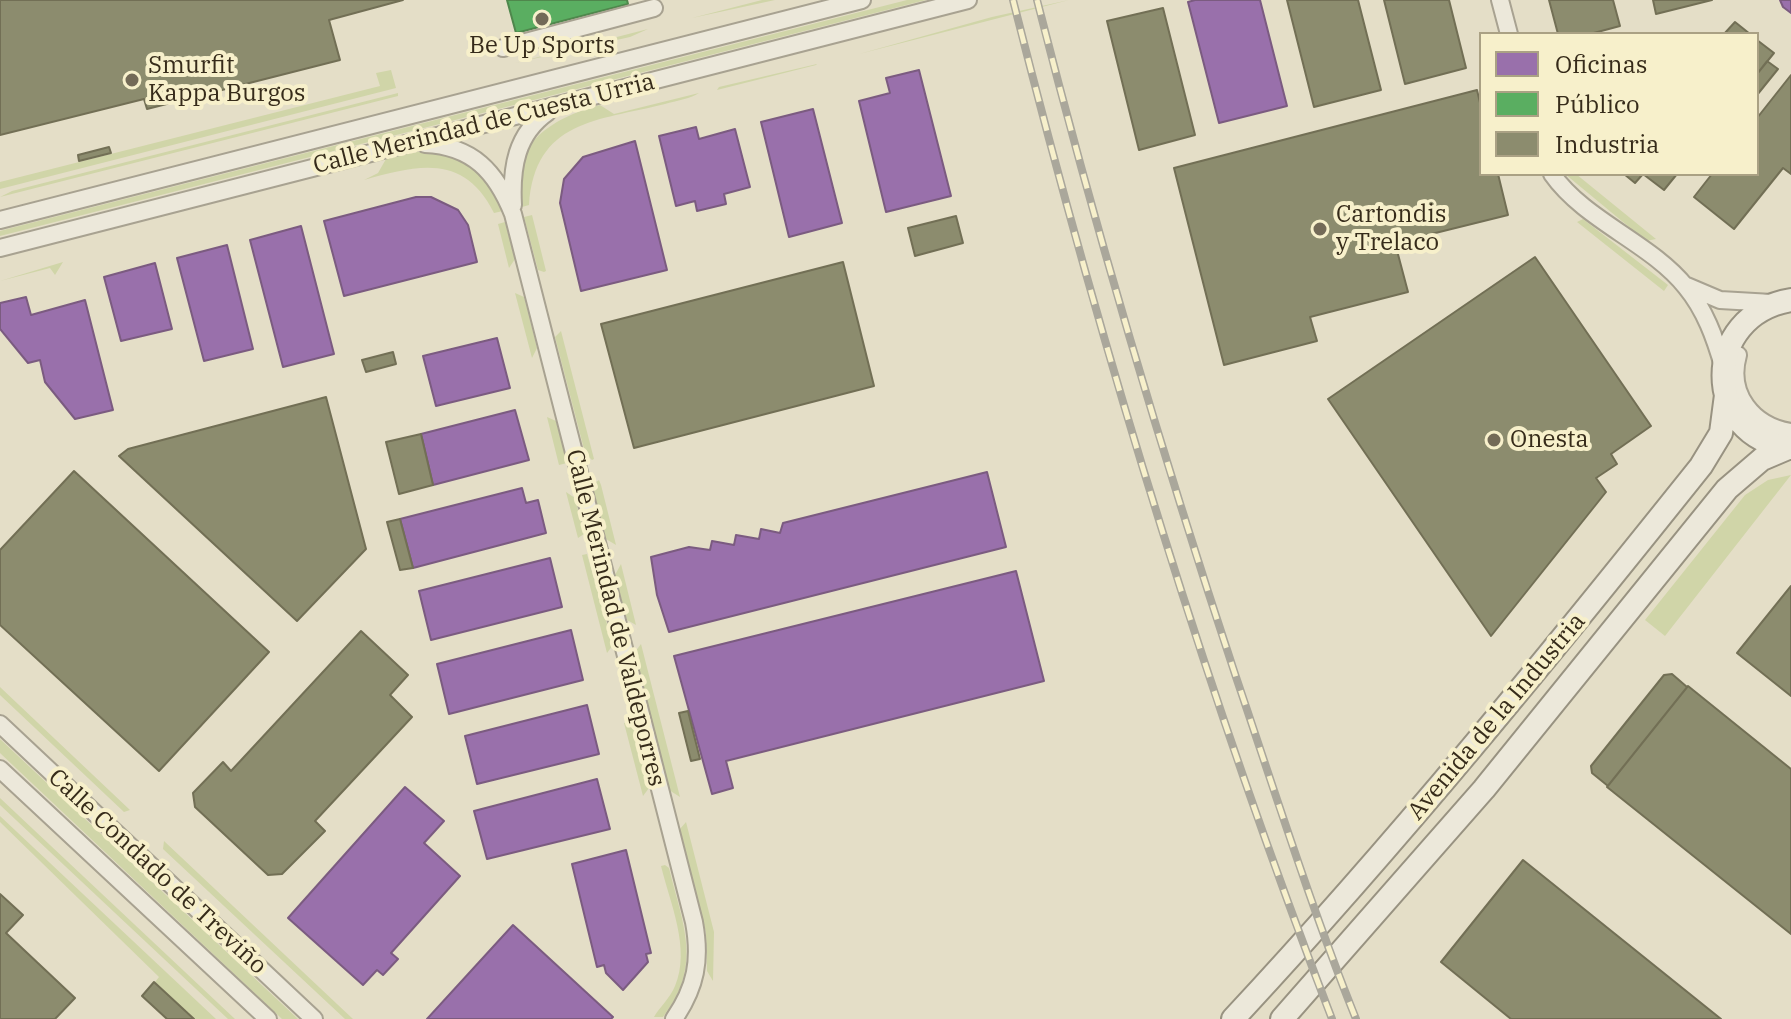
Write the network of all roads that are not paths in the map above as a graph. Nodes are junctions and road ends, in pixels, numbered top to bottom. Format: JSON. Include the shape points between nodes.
{"nodes":[{"id":1,"x":862,"y":0,"type":"edge"},
{"id":2,"x":968,"y":0,"type":"edge"},
{"id":3,"x":1500,"y":0,"type":"edge"},
{"id":4,"x":654,"y":8,"type":"dead end"},
{"id":5,"x":1508,"y":32,"type":"edge"},
{"id":6,"x":503,"y":48,"type":"dead end"},
{"id":7,"x":557,"y":106,"type":"junction"},
{"id":8,"x":407,"y":143,"type":"junction"},
{"id":9,"x":1554,"y":176,"type":"edge"},
{"id":10,"x":513,"y":214,"type":"junction"},
{"id":11,"x":0,"y":220,"type":"edge"},
{"id":12,"x":0,"y":248,"type":"edge"},
{"id":13,"x":1685,"y":285,"type":"junction"},
{"id":14,"x":1786,"y":305,"type":"edge"},
{"id":15,"x":1723,"y":366,"type":"junction"},
{"id":16,"x":1726,"y":395,"type":"junction"},
{"id":17,"x":1790,"y":443,"type":"edge"},
{"id":18,"x":0,"y":724,"type":"edge"},
{"id":19,"x":0,"y":769,"type":"edge"},
{"id":20,"x":268,"y":1019,"type":"edge"},
{"id":21,"x":314,"y":1019,"type":"edge"},
{"id":22,"x":674,"y":1019,"type":"edge"},
{"id":23,"x":1233,"y":1019,"type":"edge"},
{"id":24,"x":1282,"y":1019,"type":"edge"}],
"edges":[{"from":1,"to":11,"type":"street","name":"Calle Merindad de Cuesta Urria"},
{"from":2,"to":7,"type":"street","name":"Calle Merindad de Cuesta Urria"},
{"from":3,"to":5,"type":"street"},
{"from":4,"to":6,"type":"street"},
{"from":7,"to":8,"type":"street","name":"Calle Merindad de Cuesta Urria"},
{"from":7,"to":10,"type":"street","name":"Calle Merindad de Valdeporres","via":[[536,120],[518,147],[511,176]]},
{"from":8,"to":10,"type":"street","name":"Calle Merindad de Valdeporres","via":[[443,145],[473,156],[494,175]]},
{"from":8,"to":12,"type":"street","name":"Calle Merindad de Cuesta Urria"},
{"from":9,"to":13,"type":"street"},
{"from":10,"to":22,"type":"street","name":"Calle Merindad de Valdeporres","via":[[694,922],[697,975]]},
{"from":13,"to":14,"type":"street","via":[[1720,300]]},
{"from":13,"to":15,"type":"street","via":[[1711,327]]},
{"from":14,"to":15,"type":"main road","via":[[1750,316],[1732,339]]},
{"from":14,"to":17,"type":"street","via":[[1751,330],[1735,374],[1751,413]]},
{"from":15,"to":16,"type":"main road"},
{"from":16,"to":17,"type":"main road","via":[[1749,431]]},
{"from":16,"to":23,"type":"main road","name":"Avenida de la Industria","via":[[1721,433],[1701,466],[1462,762]]},
{"from":17,"to":24,"type":"main road","name":"Avenida de la Industria","via":[[1727,489],[1484,789]]},
{"from":18,"to":21,"type":"street","name":"Calle Condado de Treviño"},
{"from":19,"to":20,"type":"street","name":"Calle Condado de Treviño"}]}
